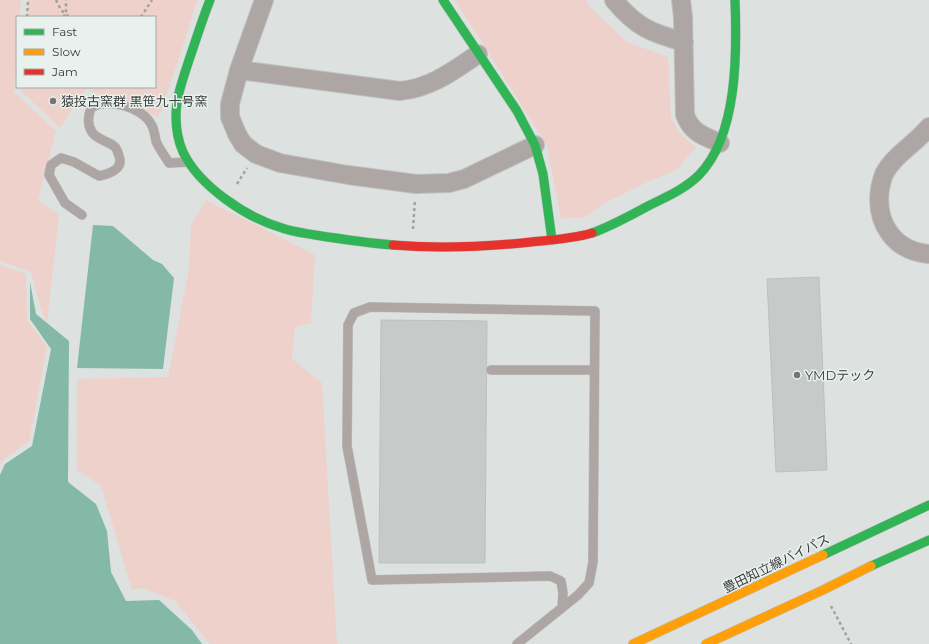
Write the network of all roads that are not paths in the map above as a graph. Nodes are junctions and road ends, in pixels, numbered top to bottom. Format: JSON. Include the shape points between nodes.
{"nodes":[{"id":1,"x":210,"y":0,"type":"edge"},
{"id":2,"x":264,"y":0,"type":"edge"},
{"id":3,"x":443,"y":0,"type":"edge"},
{"id":4,"x":614,"y":0,"type":"edge"},
{"id":5,"x":681,"y":0,"type":"edge"},
{"id":6,"x":735,"y":0,"type":"edge"},
{"id":7,"x":684,"y":42,"type":"junction"},
{"id":8,"x":478,"y":54,"type":"junction"},
{"id":9,"x":239,"y":70,"type":"junction"},
{"id":10,"x":929,"y":127,"type":"edge"},
{"id":11,"x":720,"y":143,"type":"junction"},
{"id":12,"x":535,"y":145,"type":"junction"},
{"id":13,"x":189,"y":162,"type":"junction"},
{"id":14,"x":82,"y":215,"type":"dead end"},
{"id":15,"x":552,"y":240,"type":"junction"},
{"id":16,"x":929,"y":254,"type":"edge"},
{"id":17,"x":490,"y":370,"type":"dead end"},
{"id":18,"x":594,"y":370,"type":"junction"},
{"id":19,"x":929,"y":505,"type":"edge"},
{"id":20,"x":929,"y":540,"type":"edge"},
{"id":21,"x":562,"y":608,"type":"junction"},
{"id":22,"x":517,"y":644,"type":"edge"},
{"id":23,"x":633,"y":644,"type":"edge"},
{"id":24,"x":706,"y":644,"type":"edge"}],
"edges":[{"from":1,"to":13,"type":"street","via":[[177,99],[177,131]]},
{"from":2,"to":9,"type":"street"},
{"from":3,"to":8,"type":"street"},
{"from":4,"to":7,"type":"street","via":[[629,17],[645,29]]},
{"from":5,"to":7,"type":"street"},
{"from":6,"to":11,"type":"street","via":[[737,27],[734,81]]},
{"from":7,"to":11,"type":"street","via":[[685,115],[696,132]]},
{"from":8,"to":9,"type":"street","via":[[430,84],[414,90],[400,91]]},
{"from":8,"to":12,"type":"street","via":[[517,111]]},
{"from":9,"to":12,"type":"street","via":[[231,96],[230,117],[237,134],[243,144],[256,154],[280,163],[416,184],[449,182],[460,181]]},
{"from":10,"to":16,"type":"street","via":[[896,158],[884,174],[879,199],[881,218],[892,237],[909,249]]},
{"from":11,"to":15,"type":"street","via":[[701,173],[687,185],[609,226],[581,236]]},
{"from":12,"to":15,"type":"street","via":[[543,174]]},
{"from":13,"to":14,"type":"lane","via":[[169,163],[157,143],[151,124],[139,111],[110,103],[97,104],[91,108],[88,122],[93,134],[116,148],[120,159],[117,169],[99,176],[61,158],[51,166],[49,176],[65,203]]},
{"from":13,"to":15,"type":"street","via":[[197,174],[227,199],[255,217],[285,229],[353,241],[411,246],[490,247]]},
{"from":17,"to":18,"type":"lane"},
{"from":18,"to":21,"type":"lane","via":[[593,562],[589,583]]},
{"from":18,"to":21,"type":"lane","via":[[595,311],[370,307],[354,313],[348,325],[347,446],[372,580],[550,576],[561,581]]},
{"from":19,"to":23,"type":"street","name":"豊田知立線バイパス"},
{"from":20,"to":24,"type":"street"},
{"from":21,"to":22,"type":"lane"}]}
